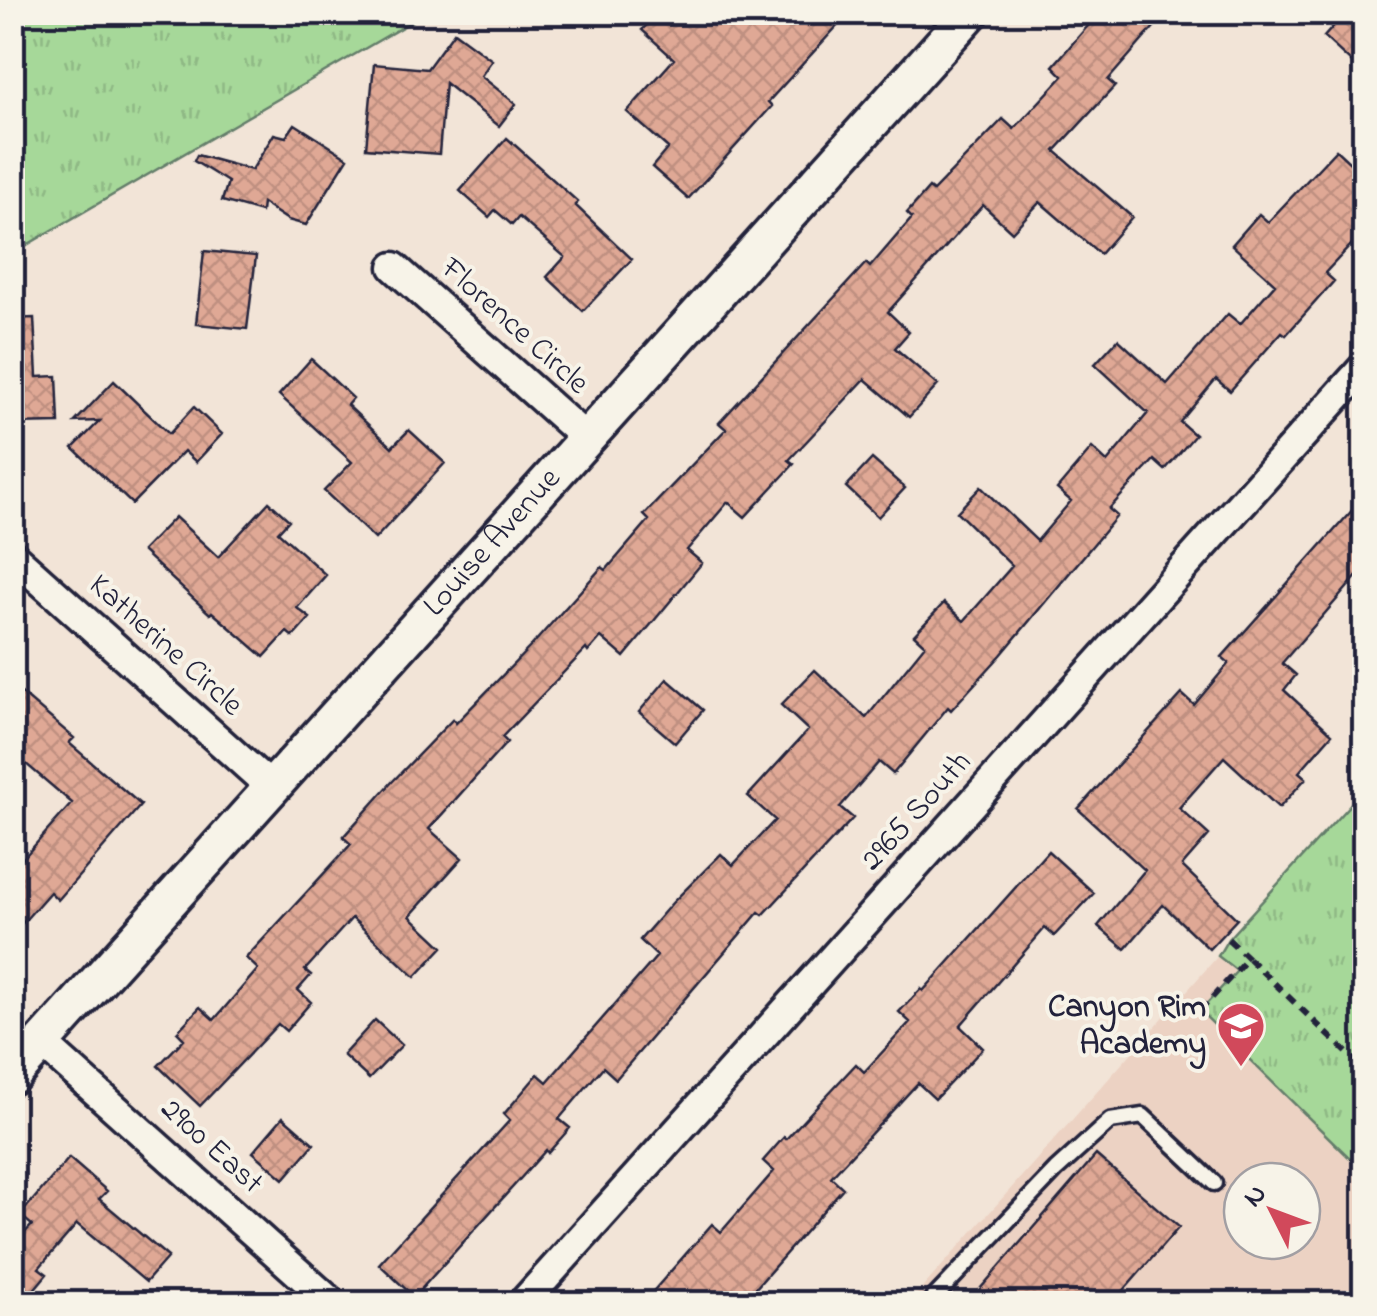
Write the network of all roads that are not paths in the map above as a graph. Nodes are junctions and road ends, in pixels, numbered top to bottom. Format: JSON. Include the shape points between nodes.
{"nodes":[{"id":1,"x":971,"y":12,"type":"edge"},
{"id":2,"x":394,"y":266,"type":"dead end"},
{"id":3,"x":1364,"y":367,"type":"edge"},
{"id":4,"x":587,"y":439,"type":"junction"},
{"id":5,"x":12,"y":555,"type":"edge"},
{"id":6,"x":272,"y":788,"type":"junction"},
{"id":7,"x":42,"y":1043,"type":"junction"},
{"id":8,"x":12,"y":1076,"type":"edge"},
{"id":9,"x":1214,"y":1182,"type":"dead end"},
{"id":10,"x":333,"y":1304,"type":"edge"},
{"id":11,"x":522,"y":1304,"type":"edge"},
{"id":12,"x":928,"y":1304,"type":"edge"}],
"edges":[{"from":1,"to":4,"type":"street","name":"Louise Avenue"},
{"from":2,"to":4,"type":"street","name":"Florence Circle"},
{"from":3,"to":11,"type":"street","name":"2965 South"},
{"from":4,"to":6,"type":"street","name":"Louise Avenue"},
{"from":5,"to":6,"type":"street","name":"Katherine Circle"},
{"from":6,"to":7,"type":"street","name":"Louise Avenue"},
{"from":7,"to":8,"type":"street","name":"Louise Avenue"},
{"from":7,"to":10,"type":"street","name":"2900 East"},
{"from":9,"to":12,"type":"lane","via":[[1142,1116],[1110,1121]]}]}
